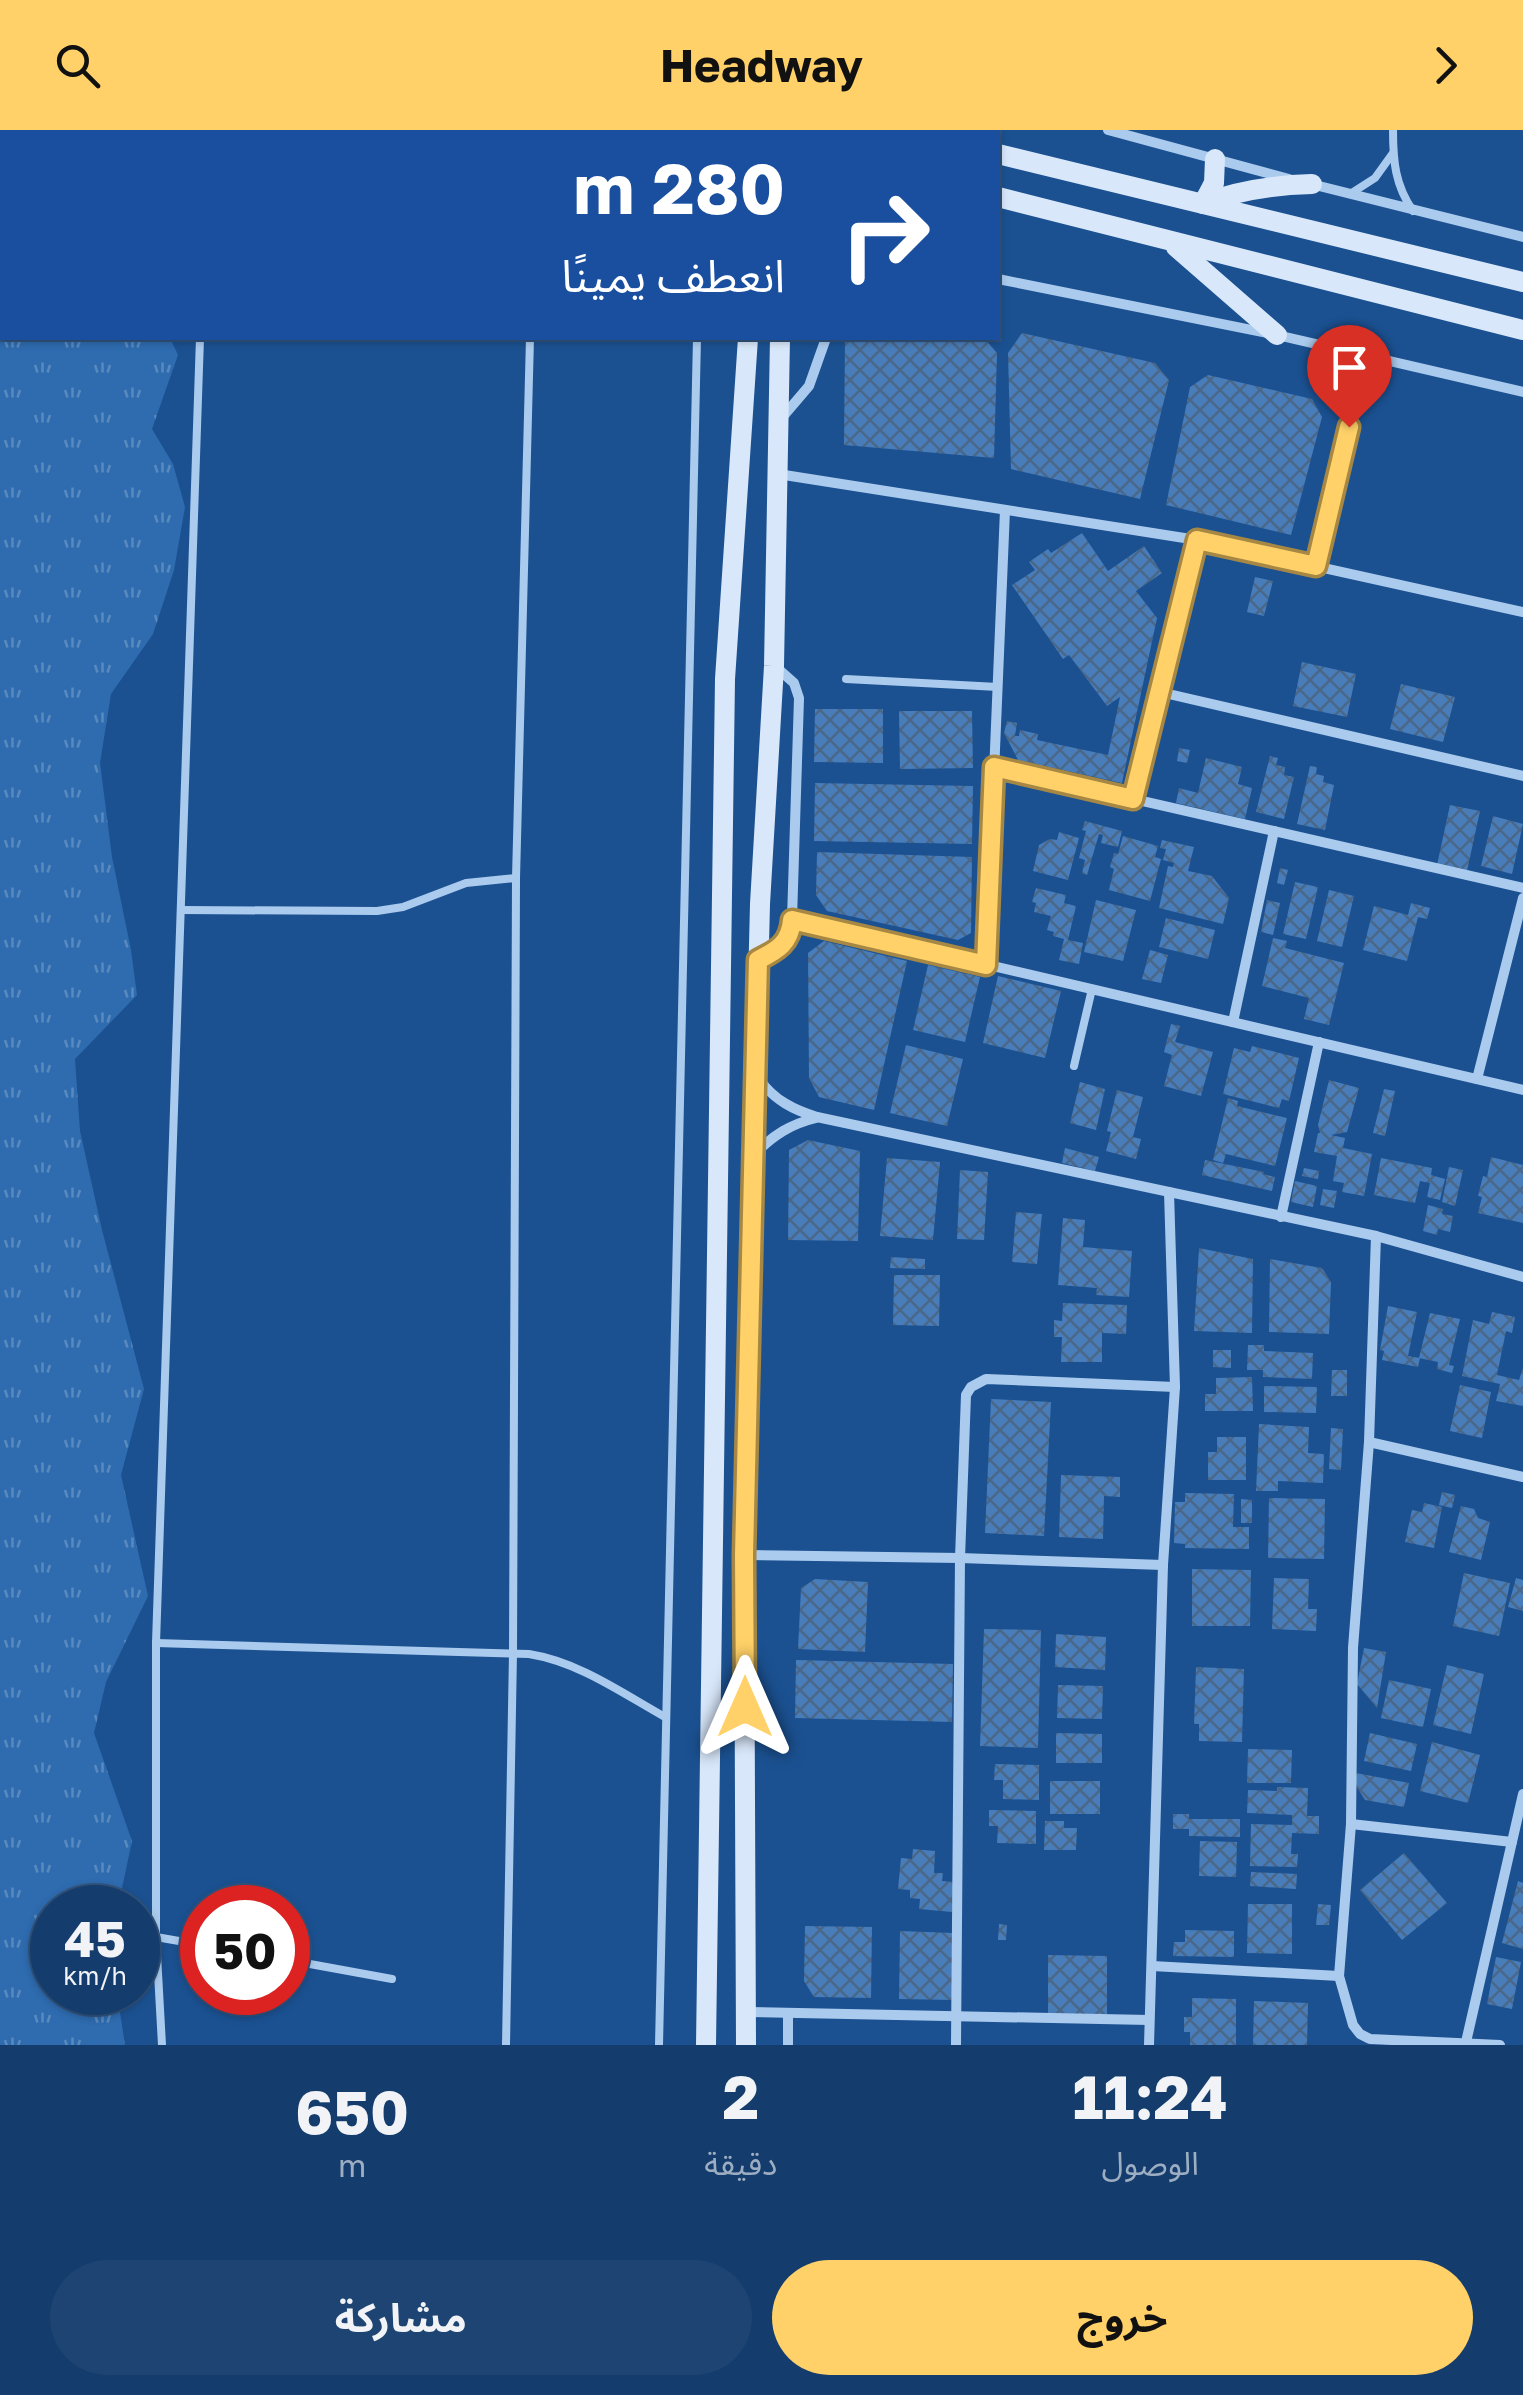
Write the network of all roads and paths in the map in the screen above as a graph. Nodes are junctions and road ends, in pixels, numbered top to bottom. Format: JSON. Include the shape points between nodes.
{"nodes":[{"id":1,"x":1108,"y":130,"type":"edge"},
{"id":2,"x":1394,"y":130,"type":"edge"},
{"id":3,"x":1393,"y":153,"type":"junction"},
{"id":4,"x":1000,"y":154,"type":"edge"},
{"id":5,"x":1215,"y":159,"type":"junction"},
{"id":6,"x":1312,"y":184,"type":"junction"},
{"id":7,"x":1350,"y":194,"type":"junction"},
{"id":8,"x":1000,"y":199,"type":"edge"},
{"id":9,"x":1203,"y":204,"type":"junction"},
{"id":10,"x":1414,"y":211,"type":"junction"},
{"id":11,"x":1523,"y":237,"type":"edge"},
{"id":12,"x":1171,"y":242,"type":"junction"},
{"id":13,"x":1000,"y":279,"type":"edge"},
{"id":14,"x":1523,"y":282,"type":"edge"},
{"id":15,"x":1523,"y":330,"type":"edge"},
{"id":16,"x":1277,"y":335,"type":"junction"},
{"id":17,"x":200,"y":340,"type":"edge"},
{"id":18,"x":530,"y":340,"type":"edge"},
{"id":19,"x":697,"y":340,"type":"edge"},
{"id":20,"x":748,"y":340,"type":"edge"},
{"id":21,"x":780,"y":340,"type":"edge"},
{"id":22,"x":792,"y":340,"type":"edge"},
{"id":23,"x":825,"y":340,"type":"edge"},
{"id":24,"x":780,"y":375,"type":"junction"},
{"id":25,"x":1523,"y":392,"type":"edge"},
{"id":26,"x":779,"y":421,"type":"junction"},
{"id":27,"x":1349,"y":427,"type":"dead end"},
{"id":28,"x":778,"y":474,"type":"junction"},
{"id":29,"x":1005,"y":510,"type":"junction"},
{"id":30,"x":1197,"y":540,"type":"junction"},
{"id":31,"x":1316,"y":566,"type":"junction"},
{"id":32,"x":1523,"y":612,"type":"edge"},
{"id":33,"x":774,"y":666,"type":"junction"},
{"id":34,"x":846,"y":679,"type":"dead end"},
{"id":35,"x":998,"y":687,"type":"junction"},
{"id":36,"x":1160,"y":692,"type":"junction"},
{"id":37,"x":994,"y":767,"type":"junction"},
{"id":38,"x":1523,"y":776,"type":"edge"},
{"id":39,"x":1133,"y":799,"type":"junction"},
{"id":40,"x":1274,"y":831,"type":"junction"},
{"id":41,"x":516,"y":878,"type":"junction"},
{"id":42,"x":1523,"y":888,"type":"edge"},
{"id":43,"x":1523,"y":898,"type":"edge"},
{"id":44,"x":181,"y":910,"type":"junction"},
{"id":45,"x":792,"y":920,"type":"junction"},
{"id":46,"x":758,"y":960,"type":"junction"},
{"id":47,"x":986,"y":965,"type":"junction"},
{"id":48,"x":1092,"y":989,"type":"junction"},
{"id":49,"x":1233,"y":1022,"type":"junction"},
{"id":50,"x":1320,"y":1042,"type":"junction"},
{"id":51,"x":1074,"y":1066,"type":"dead end"},
{"id":52,"x":754,"y":1070,"type":"junction"},
{"id":53,"x":1476,"y":1079,"type":"junction"},
{"id":54,"x":1523,"y":1090,"type":"edge"},
{"id":55,"x":817,"y":1118,"type":"junction"},
{"id":56,"x":752,"y":1157,"type":"junction"},
{"id":57,"x":1169,"y":1192,"type":"junction"},
{"id":58,"x":1282,"y":1216,"type":"junction"},
{"id":59,"x":1376,"y":1236,"type":"junction"},
{"id":60,"x":1523,"y":1278,"type":"edge"},
{"id":61,"x":1175,"y":1387,"type":"junction"},
{"id":62,"x":1369,"y":1442,"type":"junction"},
{"id":63,"x":1523,"y":1477,"type":"edge"},
{"id":64,"x":744,"y":1555,"type":"junction"},
{"id":65,"x":960,"y":1558,"type":"junction"},
{"id":66,"x":1164,"y":1566,"type":"junction"},
{"id":67,"x":156,"y":1643,"type":"junction"},
{"id":68,"x":513,"y":1653,"type":"junction"},
{"id":69,"x":666,"y":1717,"type":"junction"},
{"id":70,"x":1523,"y":1794,"type":"edge"},
{"id":71,"x":1350,"y":1824,"type":"junction"},
{"id":72,"x":1512,"y":1842,"type":"junction"},
{"id":73,"x":156,"y":1885,"type":"edge"},
{"id":74,"x":310,"y":1964,"type":"edge"},
{"id":75,"x":1152,"y":1966,"type":"junction"},
{"id":76,"x":1340,"y":1976,"type":"junction"},
{"id":77,"x":392,"y":1979,"type":"dead end"},
{"id":78,"x":160,"y":2009,"type":"edge"},
{"id":79,"x":747,"y":2012,"type":"junction"},
{"id":80,"x":788,"y":2013,"type":"junction"},
{"id":81,"x":956,"y":2017,"type":"junction"},
{"id":82,"x":1150,"y":2020,"type":"junction"},
{"id":83,"x":1466,"y":2042,"type":"junction"},
{"id":84,"x":162,"y":2045,"type":"edge"},
{"id":85,"x":506,"y":2045,"type":"edge"},
{"id":86,"x":659,"y":2045,"type":"edge"},
{"id":87,"x":706,"y":2045,"type":"edge"},
{"id":88,"x":746,"y":2045,"type":"edge"},
{"id":89,"x":788,"y":2045,"type":"edge"},
{"id":90,"x":956,"y":2045,"type":"edge"},
{"id":91,"x":1149,"y":2045,"type":"edge"},
{"id":92,"x":1500,"y":2045,"type":"edge"}],
"edges":[{"from":1,"to":5,"type":"street"},
{"from":2,"to":3,"type":"lane"},
{"from":3,"to":7,"type":"lane","via":[[1376,178]]},
{"from":3,"to":10,"type":"lane","via":[[1398,184]]},
{"from":4,"to":9,"type":"main road"},
{"from":5,"to":6,"type":"street"},
{"from":5,"to":9,"type":"main road"},
{"from":6,"to":7,"type":"street"},
{"from":6,"to":9,"type":"main road","via":[[1268,186]]},
{"from":7,"to":10,"type":"street"},
{"from":8,"to":12,"type":"main road"},
{"from":9,"to":14,"type":"main road"},
{"from":10,"to":11,"type":"street"},
{"from":12,"to":15,"type":"main road"},
{"from":12,"to":16,"type":"main road"},
{"from":13,"to":16,"type":"street"},
{"from":16,"to":25,"type":"street"},
{"from":17,"to":44,"type":"lane"},
{"from":18,"to":41,"type":"lane"},
{"from":19,"to":69,"type":"lane"},
{"from":20,"to":87,"type":"main road","via":[[725,679]]},
{"from":21,"to":24,"type":"main road"},
{"from":22,"to":24,"type":"main road"},
{"from":23,"to":26,"type":"street","via":[[809,386]]},
{"from":24,"to":26,"type":"main road"},
{"from":26,"to":28,"type":"main road"},
{"from":27,"to":31,"type":"street"},
{"from":28,"to":29,"type":"street"},
{"from":28,"to":33,"type":"main road"},
{"from":29,"to":30,"type":"street"},
{"from":29,"to":35,"type":"street"},
{"from":30,"to":31,"type":"street"},
{"from":30,"to":36,"type":"street"},
{"from":31,"to":32,"type":"street"},
{"from":33,"to":45,"type":"street","via":[[800,698]]},
{"from":33,"to":46,"type":"main road"},
{"from":34,"to":35,"type":"lane"},
{"from":35,"to":37,"type":"street"},
{"from":36,"to":38,"type":"street"},
{"from":36,"to":39,"type":"street"},
{"from":37,"to":39,"type":"street"},
{"from":37,"to":47,"type":"street"},
{"from":39,"to":40,"type":"street"},
{"from":40,"to":42,"type":"street"},
{"from":40,"to":49,"type":"street"},
{"from":41,"to":44,"type":"lane","via":[[466,883],[377,912]]},
{"from":41,"to":68,"type":"lane"},
{"from":43,"to":53,"type":"street"},
{"from":44,"to":67,"type":"lane"},
{"from":45,"to":46,"type":"street","via":[[788,940]]},
{"from":45,"to":47,"type":"street"},
{"from":46,"to":52,"type":"main road"},
{"from":47,"to":48,"type":"street"},
{"from":48,"to":49,"type":"street"},
{"from":48,"to":51,"type":"lane"},
{"from":49,"to":50,"type":"street"},
{"from":50,"to":53,"type":"street"},
{"from":50,"to":58,"type":"street"},
{"from":52,"to":55,"type":"street","via":[[779,1100]]},
{"from":52,"to":56,"type":"main road"},
{"from":53,"to":54,"type":"street"},
{"from":55,"to":56,"type":"street","via":[[780,1132]]},
{"from":55,"to":57,"type":"street"},
{"from":56,"to":64,"type":"main road"},
{"from":57,"to":58,"type":"street"},
{"from":57,"to":61,"type":"street"},
{"from":58,"to":59,"type":"street"},
{"from":59,"to":60,"type":"street"},
{"from":59,"to":62,"type":"street"},
{"from":61,"to":65,"type":"street","via":[[978,1382],[965,1403]]},
{"from":61,"to":66,"type":"street"},
{"from":62,"to":63,"type":"street"},
{"from":62,"to":71,"type":"street","via":[[1353,1648]]},
{"from":64,"to":65,"type":"street"},
{"from":64,"to":79,"type":"main road"},
{"from":65,"to":66,"type":"street"},
{"from":65,"to":81,"type":"street"},
{"from":66,"to":75,"type":"street"},
{"from":67,"to":68,"type":"lane"},
{"from":67,"to":73,"type":"lane"},
{"from":68,"to":69,"type":"lane","via":[[576,1667]]},
{"from":68,"to":85,"type":"lane"},
{"from":69,"to":86,"type":"lane"},
{"from":70,"to":72,"type":"street"},
{"from":71,"to":72,"type":"street"},
{"from":71,"to":76,"type":"street"},
{"from":72,"to":83,"type":"street"},
{"from":74,"to":77,"type":"lane"},
{"from":75,"to":76,"type":"street"},
{"from":75,"to":82,"type":"street"},
{"from":76,"to":83,"type":"street","via":[[1353,2025],[1370,2040]]},
{"from":78,"to":84,"type":"lane"},
{"from":79,"to":80,"type":"street"},
{"from":79,"to":88,"type":"main road"},
{"from":80,"to":81,"type":"street"},
{"from":80,"to":89,"type":"street"},
{"from":81,"to":82,"type":"street"},
{"from":81,"to":90,"type":"street"},
{"from":82,"to":91,"type":"street"},
{"from":83,"to":92,"type":"street"}]}
